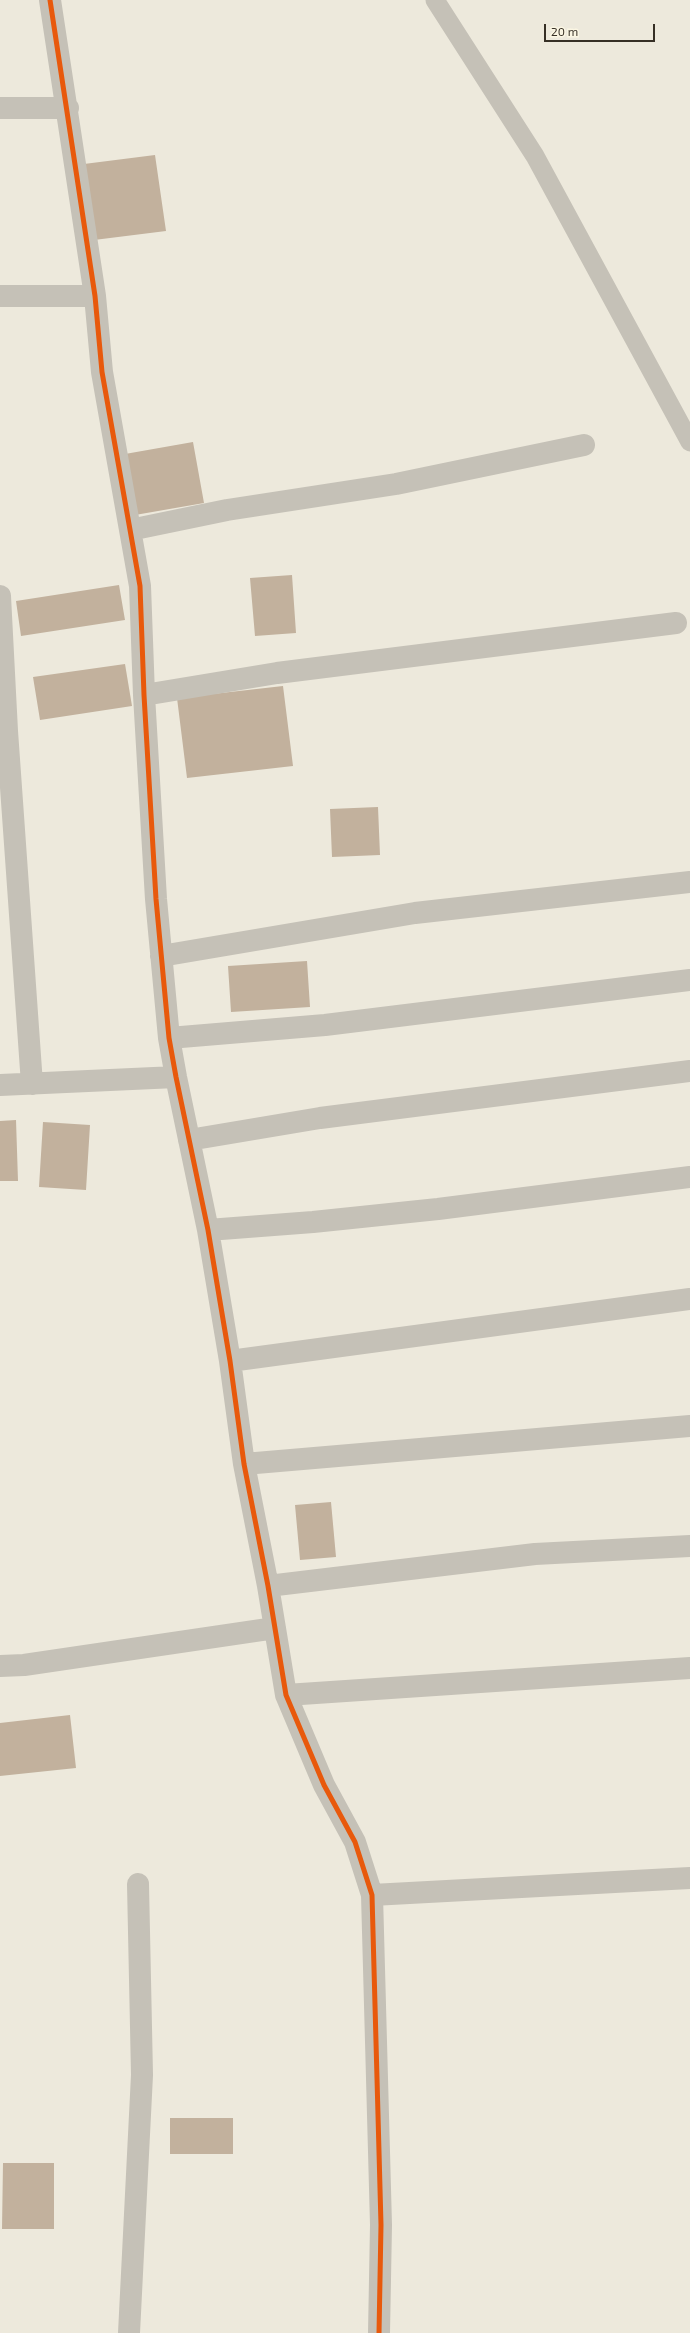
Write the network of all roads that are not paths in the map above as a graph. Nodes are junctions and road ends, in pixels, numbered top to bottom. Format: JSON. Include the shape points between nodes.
{"nodes":[{"id":1,"x":50,"y":0,"type":"edge"},
{"id":2,"x":435,"y":0,"type":"edge"},
{"id":3,"x":0,"y":108,"type":"edge"},
{"id":4,"x":68,"y":108,"type":"junction"},
{"id":5,"x":0,"y":296,"type":"edge"},
{"id":6,"x":95,"y":296,"type":"junction"},
{"id":7,"x":690,"y":442,"type":"edge"},
{"id":8,"x":584,"y":445,"type":"dead end"},
{"id":9,"x":130,"y":530,"type":"junction"},
{"id":10,"x":0,"y":596,"type":"edge"},
{"id":11,"x":0,"y":602,"type":"edge"},
{"id":12,"x":676,"y":623,"type":"dead end"},
{"id":13,"x":144,"y":695,"type":"junction"},
{"id":14,"x":690,"y":882,"type":"edge"},
{"id":15,"x":161,"y":956,"type":"junction"},
{"id":16,"x":690,"y":980,"type":"edge"},
{"id":17,"x":169,"y":1038,"type":"junction"},
{"id":18,"x":690,"y":1071,"type":"edge"},
{"id":19,"x":176,"y":1077,"type":"junction"},
{"id":20,"x":32,"y":1084,"type":"junction"},
{"id":21,"x":0,"y":1085,"type":"edge"},
{"id":22,"x":189,"y":1140,"type":"junction"},
{"id":23,"x":690,"y":1177,"type":"edge"},
{"id":24,"x":208,"y":1230,"type":"junction"},
{"id":25,"x":690,"y":1299,"type":"edge"},
{"id":26,"x":230,"y":1361,"type":"junction"},
{"id":27,"x":690,"y":1426,"type":"edge"},
{"id":28,"x":244,"y":1464,"type":"junction"},
{"id":29,"x":690,"y":1546,"type":"edge"},
{"id":30,"x":268,"y":1586,"type":"junction"},
{"id":31,"x":275,"y":1628,"type":"junction"},
{"id":32,"x":0,"y":1666,"type":"edge"},
{"id":33,"x":690,"y":1668,"type":"edge"},
{"id":34,"x":286,"y":1695,"type":"junction"},
{"id":35,"x":690,"y":1878,"type":"edge"},
{"id":36,"x":138,"y":1884,"type":"dead end"},
{"id":37,"x":372,"y":1895,"type":"junction"},
{"id":38,"x":129,"y":2333,"type":"edge"},
{"id":39,"x":379,"y":2333,"type":"edge"}],
"edges":[{"from":1,"to":4,"type":"street"},
{"from":2,"to":7,"type":"lane","via":[[535,156]]},
{"from":3,"to":4,"type":"street"},
{"from":4,"to":6,"type":"street"},
{"from":5,"to":6,"type":"street"},
{"from":6,"to":9,"type":"street","via":[[102,372]]},
{"from":8,"to":9,"type":"street","via":[[396,484],[227,510]]},
{"from":9,"to":13,"type":"street","via":[[140,586]]},
{"from":10,"to":11,"type":"street"},
{"from":11,"to":20,"type":"street"},
{"from":12,"to":13,"type":"street","via":[[277,673]]},
{"from":13,"to":15,"type":"street"},
{"from":14,"to":15,"type":"street","via":[[415,913]]},
{"from":15,"to":17,"type":"street"},
{"from":16,"to":17,"type":"street","via":[[325,1025]]},
{"from":17,"to":19,"type":"street"},
{"from":18,"to":22,"type":"street","via":[[320,1118]]},
{"from":19,"to":20,"type":"street"},
{"from":19,"to":22,"type":"street"},
{"from":20,"to":21,"type":"street"},
{"from":22,"to":24,"type":"street"},
{"from":23,"to":24,"type":"street","via":[[438,1209]]},
{"from":24,"to":26,"type":"street"},
{"from":25,"to":26,"type":"street"},
{"from":26,"to":28,"type":"street"},
{"from":27,"to":28,"type":"street"},
{"from":28,"to":30,"type":"street"},
{"from":29,"to":30,"type":"street","via":[[535,1554]]},
{"from":30,"to":31,"type":"street"},
{"from":31,"to":32,"type":"street","via":[[24,1665]]},
{"from":31,"to":34,"type":"street"},
{"from":33,"to":34,"type":"street"},
{"from":34,"to":37,"type":"street","via":[[324,1785],[355,1842]]},
{"from":35,"to":37,"type":"street"},
{"from":36,"to":38,"type":"street","via":[[142,2075]]},
{"from":37,"to":39,"type":"street","via":[[381,2225]]}]}
